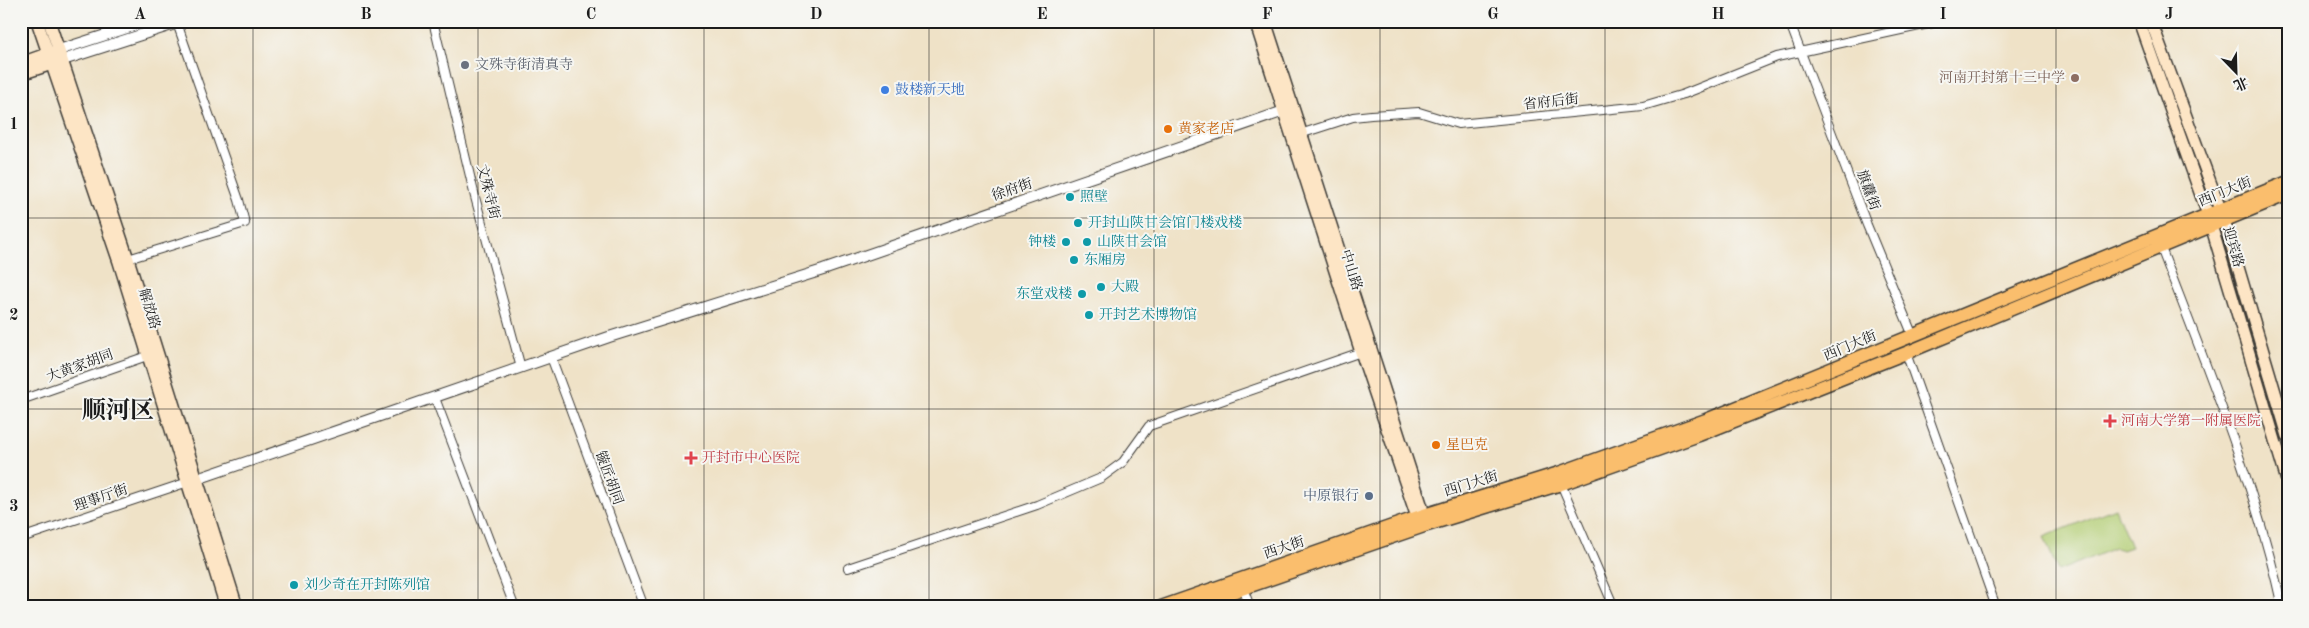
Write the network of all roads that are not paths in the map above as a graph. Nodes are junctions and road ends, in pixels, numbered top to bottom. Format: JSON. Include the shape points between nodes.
{"nodes":[{"id":1,"x":37,"y":21,"type":"edge"},
{"id":2,"x":49,"y":21,"type":"edge"},
{"id":3,"x":149,"y":21,"type":"edge"},
{"id":4,"x":433,"y":21,"type":"edge"},
{"id":5,"x":1255,"y":21,"type":"edge"},
{"id":6,"x":1265,"y":21,"type":"edge"},
{"id":7,"x":1789,"y":21,"type":"edge"},
{"id":8,"x":1942,"y":21,"type":"edge"},
{"id":9,"x":2139,"y":21,"type":"edge"},
{"id":10,"x":2151,"y":21,"type":"edge"},
{"id":11,"x":180,"y":22,"type":"edge"},
{"id":12,"x":1800,"y":51,"type":"junction"},
{"id":13,"x":56,"y":57,"type":"junction"},
{"id":14,"x":21,"y":63,"type":"edge"},
{"id":15,"x":21,"y":74,"type":"edge"},
{"id":16,"x":1284,"y":111,"type":"junction"},
{"id":17,"x":1300,"y":134,"type":"junction"},
{"id":18,"x":2288,"y":182,"type":"edge"},
{"id":19,"x":2288,"y":194,"type":"edge"},
{"id":20,"x":2222,"y":215,"type":"junction"},
{"id":21,"x":2210,"y":220,"type":"junction"},
{"id":22,"x":2161,"y":248,"type":"junction"},
{"id":23,"x":128,"y":259,"type":"junction"},
{"id":24,"x":1913,"y":336,"type":"junction"},
{"id":25,"x":1361,"y":352,"type":"junction"},
{"id":26,"x":1906,"y":353,"type":"junction"},
{"id":27,"x":147,"y":356,"type":"junction"},
{"id":28,"x":551,"y":357,"type":"junction"},
{"id":29,"x":521,"y":368,"type":"junction"},
{"id":30,"x":436,"y":398,"type":"junction"},
{"id":31,"x":21,"y":400,"type":"edge"},
{"id":32,"x":2288,"y":436,"type":"edge"},
{"id":33,"x":192,"y":480,"type":"junction"},
{"id":34,"x":1561,"y":484,"type":"junction"},
{"id":35,"x":2288,"y":484,"type":"edge"},
{"id":36,"x":1422,"y":521,"type":"junction"},
{"id":37,"x":21,"y":538,"type":"edge"},
{"id":38,"x":848,"y":568,"type":"dead end"},
{"id":39,"x":1243,"y":588,"type":"junction"},
{"id":40,"x":513,"y":603,"type":"dead end"},
{"id":41,"x":226,"y":607,"type":"edge"},
{"id":42,"x":237,"y":607,"type":"edge"},
{"id":43,"x":644,"y":607,"type":"edge"},
{"id":44,"x":1161,"y":607,"type":"edge"},
{"id":45,"x":1189,"y":607,"type":"edge"},
{"id":46,"x":1250,"y":607,"type":"edge"},
{"id":47,"x":1614,"y":607,"type":"edge"},
{"id":48,"x":1996,"y":607,"type":"edge"},
{"id":49,"x":2282,"y":607,"type":"edge"}],
"edges":[{"from":1,"to":13,"type":"main road","name":"解放路"},
{"from":2,"to":13,"type":"main road","name":"解放路"},
{"from":3,"to":13,"type":"street"},
{"from":4,"to":29,"type":"street","name":"文殊寺街","via":[[475,197]]},
{"from":5,"to":16,"type":"main road","name":"中山路"},
{"from":6,"to":17,"type":"main road","name":"中山路"},
{"from":7,"to":12,"type":"street","name":"旗纛街"},
{"from":8,"to":12,"type":"street","name":"省府后街"},
{"from":9,"to":21,"type":"main road","name":"迎宾路"},
{"from":10,"to":20,"type":"main road","name":"迎宾路"},
{"from":11,"to":13,"type":"street"},
{"from":11,"to":23,"type":"street","via":[[245,222]]},
{"from":12,"to":17,"type":"street","name":"省府后街","via":[[1643,106],[1458,124],[1419,112],[1371,114]]},
{"from":12,"to":24,"type":"street","name":"旗纛街"},
{"from":13,"to":14,"type":"main road"},
{"from":13,"to":15,"type":"main road"},
{"from":13,"to":23,"type":"main road","name":"解放路"},
{"from":13,"to":27,"type":"main road","name":"解放路"},
{"from":16,"to":25,"type":"main road","name":"中山路"},
{"from":16,"to":28,"type":"street","name":"徐府街","via":[[748,295]]},
{"from":17,"to":36,"type":"main road","name":"中山路"},
{"from":18,"to":20,"type":"main road","name":"西门大街"},
{"from":19,"to":20,"type":"main road","name":"西门大街"},
{"from":20,"to":21,"type":"main road","name":"西门大街"},
{"from":20,"to":32,"type":"main road","name":"迎宾路"},
{"from":21,"to":22,"type":"main road","name":"西门大街"},
{"from":21,"to":24,"type":"main road","name":"西门大街"},
{"from":21,"to":35,"type":"main road","name":"迎宾路"},
{"from":22,"to":26,"type":"main road","name":"西门大街"},
{"from":22,"to":49,"type":"street","via":[[2248,487],[2274,568]]},
{"from":23,"to":33,"type":"main road","name":"解放路"},
{"from":24,"to":36,"type":"main road","name":"西门大街","via":[[1780,392]]},
{"from":25,"to":36,"type":"main road","name":"中山路"},
{"from":25,"to":38,"type":"street","via":[[1149,426],[1122,462],[1092,482]]},
{"from":26,"to":34,"type":"main road","name":"西门大街","via":[[1699,435]]},
{"from":26,"to":48,"type":"street"},
{"from":27,"to":31,"type":"street","name":"大黄家胡同"},
{"from":27,"to":33,"type":"main road","name":"解放路"},
{"from":28,"to":29,"type":"street","name":"徐府街"},
{"from":28,"to":43,"type":"street","name":"镟匠胡同"},
{"from":29,"to":30,"type":"street","name":"徐府街"},
{"from":30,"to":33,"type":"street","name":"徐府街"},
{"from":30,"to":40,"type":"street"},
{"from":33,"to":37,"type":"street","name":"理事厅街"},
{"from":33,"to":41,"type":"main road","name":"解放路"},
{"from":33,"to":42,"type":"main road","name":"解放路"},
{"from":34,"to":36,"type":"main road","name":"西门大街"},
{"from":34,"to":47,"type":"street"},
{"from":36,"to":39,"type":"main road","name":"西大街"},
{"from":36,"to":44,"type":"main road","name":"西大街"},
{"from":39,"to":45,"type":"main road","name":"西大街"},
{"from":39,"to":46,"type":"street"}]}
